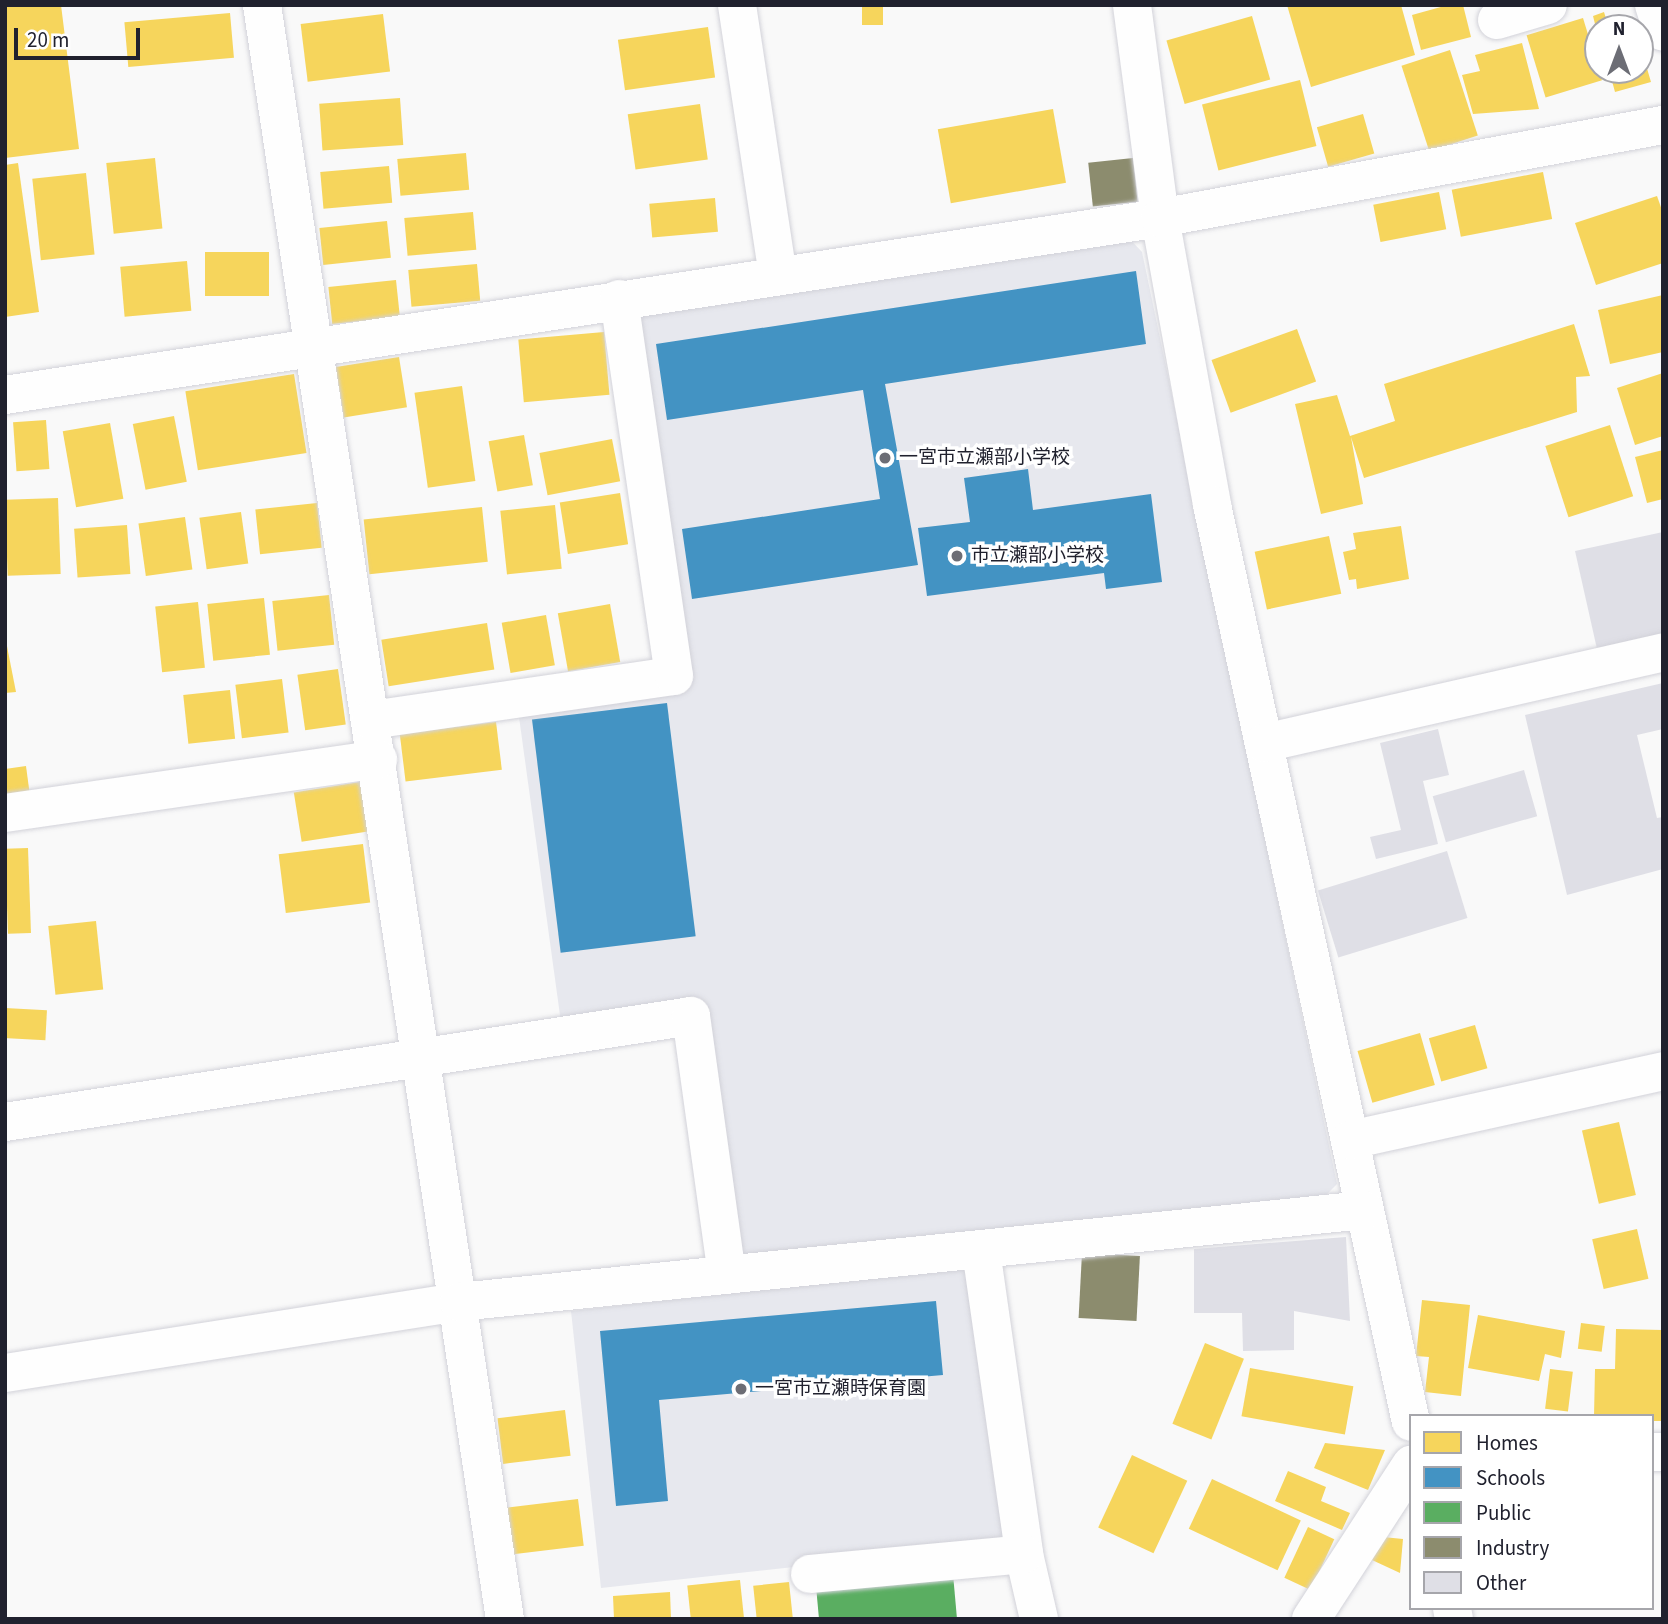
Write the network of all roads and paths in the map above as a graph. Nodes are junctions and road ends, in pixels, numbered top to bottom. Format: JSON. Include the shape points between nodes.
{"nodes":[{"id":1,"x":262,"y":5,"type":"edge"},
{"id":2,"x":737,"y":5,"type":"edge"},
{"id":3,"x":1132,"y":5,"type":"edge"},
{"id":4,"x":1548,"y":5,"type":"edge"},
{"id":5,"x":1654,"y":5,"type":"edge"},
{"id":6,"x":1497,"y":20,"type":"dead end"},
{"id":7,"x":1663,"y":32,"type":"edge"},
{"id":8,"x":1663,"y":125,"type":"edge"},
{"id":9,"x":1160,"y":218,"type":"junction"},
{"id":10,"x":778,"y":275,"type":"junction"},
{"id":11,"x":619,"y":299,"type":"junction"},
{"id":12,"x":314,"y":348,"type":"junction"},
{"id":13,"x":5,"y":395,"type":"edge"},
{"id":14,"x":1663,"y":652,"type":"edge"},
{"id":15,"x":371,"y":720,"type":"junction"},
{"id":16,"x":1264,"y":743,"type":"junction"},
{"id":17,"x":378,"y":759,"type":"junction"},
{"id":18,"x":5,"y":813,"type":"edge"},
{"id":19,"x":421,"y":1060,"type":"junction"},
{"id":20,"x":1663,"y":1071,"type":"edge"},
{"id":21,"x":5,"y":1122,"type":"edge"},
{"id":22,"x":1350,"y":1140,"type":"junction"},
{"id":23,"x":1364,"y":1210,"type":"junction"},
{"id":24,"x":981,"y":1250,"type":"junction"},
{"id":25,"x":727,"y":1275,"type":"junction"},
{"id":26,"x":459,"y":1302,"type":"junction"},
{"id":27,"x":5,"y":1373,"type":"edge"},
{"id":28,"x":1409,"y":1414,"type":"edge"},
{"id":29,"x":1409,"y":1468,"type":"edge"},
{"id":30,"x":1024,"y":1555,"type":"junction"},
{"id":31,"x":810,"y":1574,"type":"dead end"},
{"id":32,"x":505,"y":1619,"type":"edge"},
{"id":33,"x":1039,"y":1619,"type":"edge"},
{"id":34,"x":1311,"y":1619,"type":"edge"}],
"edges":[{"from":1,"to":12,"type":"street"},
{"from":2,"to":10,"type":"street"},
{"from":3,"to":9,"type":"street"},
{"from":4,"to":6,"type":"street"},
{"from":5,"to":7,"type":"street"},
{"from":8,"to":9,"type":"street"},
{"from":9,"to":10,"type":"street"},
{"from":9,"to":16,"type":"street","via":[[1212,505]]},
{"from":10,"to":11,"type":"street"},
{"from":11,"to":12,"type":"street"},
{"from":11,"to":15,"type":"street","via":[[674,676]]},
{"from":12,"to":13,"type":"street"},
{"from":12,"to":15,"type":"street"},
{"from":14,"to":16,"type":"street"},
{"from":15,"to":17,"type":"street"},
{"from":16,"to":22,"type":"street"},
{"from":17,"to":18,"type":"street"},
{"from":17,"to":19,"type":"street"},
{"from":19,"to":21,"type":"street"},
{"from":19,"to":25,"type":"street","via":[[691,1016]]},
{"from":19,"to":26,"type":"street"},
{"from":20,"to":22,"type":"street"},
{"from":22,"to":23,"type":"street"},
{"from":23,"to":24,"type":"street"},
{"from":23,"to":28,"type":"street"},
{"from":24,"to":25,"type":"street"},
{"from":24,"to":30,"type":"street"},
{"from":25,"to":26,"type":"street"},
{"from":26,"to":27,"type":"street"},
{"from":26,"to":32,"type":"street"},
{"from":29,"to":34,"type":"street"},
{"from":30,"to":31,"type":"street"},
{"from":30,"to":33,"type":"street"}]}
